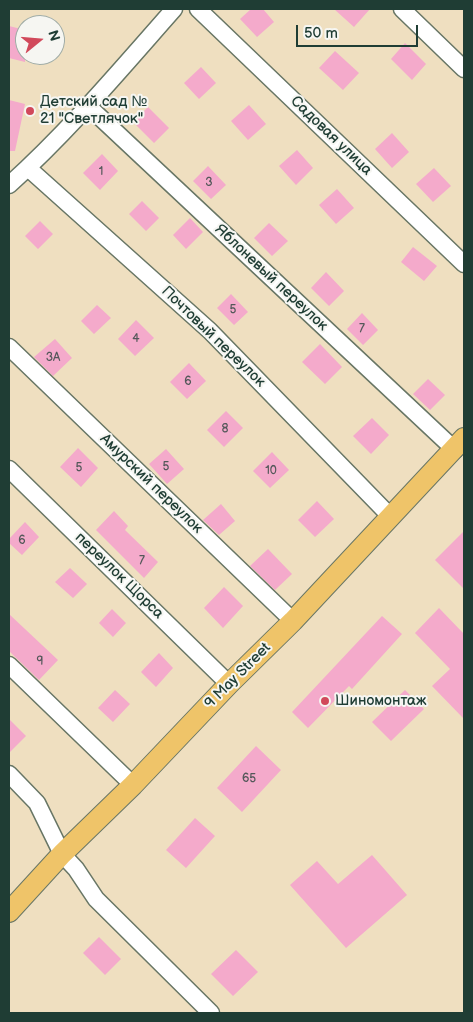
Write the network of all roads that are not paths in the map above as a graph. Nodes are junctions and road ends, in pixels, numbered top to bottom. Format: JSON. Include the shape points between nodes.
{"nodes":[{"id":1,"x":174,"y":9,"type":"edge"},
{"id":2,"x":198,"y":9,"type":"edge"},
{"id":3,"x":402,"y":9,"type":"edge"},
{"id":4,"x":464,"y":69,"type":"edge"},
{"id":5,"x":88,"y":106,"type":"junction"},
{"id":6,"x":28,"y":168,"type":"junction"},
{"id":7,"x":9,"y":185,"type":"edge"},
{"id":8,"x":464,"y":264,"type":"edge"},
{"id":9,"x":9,"y":347,"type":"edge"},
{"id":10,"x":459,"y":444,"type":"edge"},
{"id":11,"x":9,"y":469,"type":"edge"},
{"id":12,"x":390,"y":516,"type":"junction"},
{"id":13,"x":294,"y":621,"type":"junction"},
{"id":14,"x":9,"y":665,"type":"edge"},
{"id":15,"x":229,"y":684,"type":"junction"},
{"id":16,"x":9,"y":774,"type":"edge"},
{"id":17,"x":132,"y":785,"type":"junction"},
{"id":18,"x":62,"y":854,"type":"junction"},
{"id":19,"x":9,"y":912,"type":"edge"},
{"id":20,"x":211,"y":1013,"type":"edge"}],
"edges":[{"from":1,"to":5,"type":"street"},
{"from":2,"to":8,"type":"street","name":"Садовая улица"},
{"from":3,"to":4,"type":"street"},
{"from":5,"to":6,"type":"street"},
{"from":5,"to":10,"type":"street","name":"Яблоневый переулок"},
{"from":6,"to":7,"type":"street"},
{"from":6,"to":12,"type":"street","name":"Почтовый переулок","via":[[210,331]]},
{"from":9,"to":13,"type":"street","name":"Амурский переулок"},
{"from":10,"to":12,"type":"main road","name":"9 May Street"},
{"from":11,"to":15,"type":"street","name":"переулок Щорса"},
{"from":12,"to":13,"type":"main road","name":"9 May Street"},
{"from":13,"to":15,"type":"main road","name":"9 May Street"},
{"from":14,"to":17,"type":"street"},
{"from":15,"to":17,"type":"main road","name":"9 May Street"},
{"from":16,"to":18,"type":"street","via":[[37,803]]},
{"from":17,"to":18,"type":"main road","name":"9 May Street"},
{"from":18,"to":19,"type":"main road","name":"9 May Street"},
{"from":18,"to":20,"type":"street","via":[[96,899]]}]}
